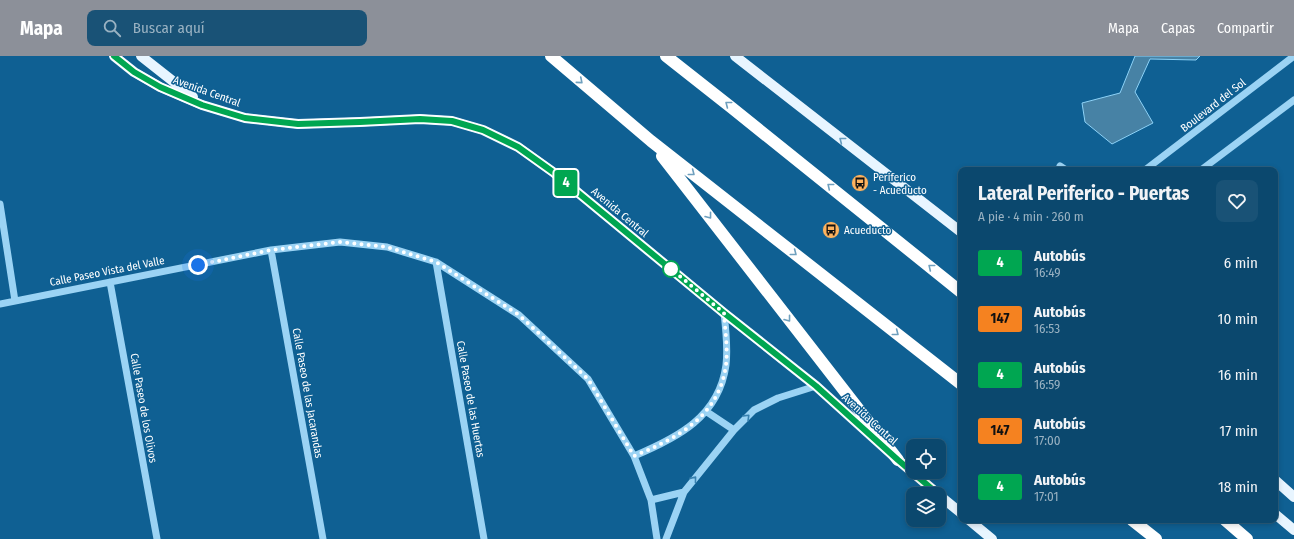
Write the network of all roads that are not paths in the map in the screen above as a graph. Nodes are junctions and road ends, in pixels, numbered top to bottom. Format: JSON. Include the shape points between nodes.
{"nodes":[{"id":1,"x":114,"y":56,"type":"edge"},
{"id":2,"x":141,"y":56,"type":"edge"},
{"id":3,"x":551,"y":56,"type":"edge"},
{"id":4,"x":666,"y":56,"type":"edge"},
{"id":5,"x":735,"y":56,"type":"edge"},
{"id":6,"x":1294,"y":56,"type":"edge"},
{"id":7,"x":1294,"y":100,"type":"edge"},
{"id":8,"x":202,"y":105,"type":"junction"},
{"id":9,"x":651,"y":141,"type":"junction"},
{"id":10,"x":1150,"y":167,"type":"edge"},
{"id":11,"x":1205,"y":167,"type":"edge"},
{"id":12,"x":0,"y":204,"type":"edge"},
{"id":13,"x":934,"y":212,"type":"junction"},
{"id":14,"x":958,"y":230,"type":"edge"},
{"id":15,"x":958,"y":235,"type":"edge"},
{"id":16,"x":271,"y":250,"type":"junction"},
{"id":17,"x":436,"y":262,"type":"junction"},
{"id":18,"x":110,"y":282,"type":"junction"},
{"id":19,"x":958,"y":289,"type":"edge"},
{"id":20,"x":15,"y":301,"type":"junction"},
{"id":21,"x":0,"y":304,"type":"edge"},
{"id":22,"x":724,"y":313,"type":"junction"},
{"id":23,"x":958,"y":382,"type":"edge"},
{"id":24,"x":816,"y":386,"type":"junction"},
{"id":25,"x":707,"y":412,"type":"junction"},
{"id":26,"x":734,"y":430,"type":"junction"},
{"id":27,"x":634,"y":456,"type":"junction"},
{"id":28,"x":898,"y":460,"type":"junction"},
{"id":29,"x":1278,"y":483,"type":"edge"},
{"id":30,"x":931,"y":487,"type":"edge"},
{"id":31,"x":684,"y":492,"type":"junction"},
{"id":32,"x":1294,"y":497,"type":"edge"},
{"id":33,"x":651,"y":500,"type":"junction"},
{"id":34,"x":946,"y":500,"type":"edge"},
{"id":35,"x":958,"y":510,"type":"edge"},
{"id":36,"x":1278,"y":517,"type":"edge"},
{"id":37,"x":973,"y":523,"type":"edge"},
{"id":38,"x":1136,"y":523,"type":"edge"},
{"id":39,"x":1228,"y":523,"type":"edge"},
{"id":40,"x":1294,"y":530,"type":"edge"},
{"id":41,"x":157,"y":539,"type":"edge"},
{"id":42,"x":323,"y":539,"type":"edge"},
{"id":43,"x":484,"y":539,"type":"edge"},
{"id":44,"x":657,"y":539,"type":"edge"},
{"id":45,"x":666,"y":539,"type":"edge"},
{"id":46,"x":992,"y":539,"type":"edge"},
{"id":47,"x":1156,"y":539,"type":"edge"},
{"id":48,"x":1247,"y":539,"type":"edge"}],
"edges":[{"from":1,"to":8,"type":"main road","name":"Avenida Central","via":[[134,72],[160,87]]},
{"from":2,"to":8,"type":"main road"},
{"from":3,"to":9,"type":"highway","one_way":true},
{"from":19,"to":4,"type":"highway","one_way":true},
{"from":13,"to":5,"type":"main road","one_way":true},
{"from":6,"to":10,"type":"street","name":"Boulevard del Sol"},
{"from":7,"to":11,"type":"street"},
{"from":8,"to":22,"type":"main road","name":"Avenida Central","via":[[245,118],[298,124],[420,119],[452,121],[483,130],[518,147],[553,172]]},
{"from":9,"to":23,"type":"highway","one_way":true},
{"from":9,"to":28,"type":"highway","one_way":true},
{"from":12,"to":20,"type":"street"},
{"from":13,"to":14,"type":"main road"},
{"from":13,"to":15,"type":"main road"},
{"from":16,"to":17,"type":"street","name":"Calle Paseo Vista del Valle","via":[[340,242],[387,247]]},
{"from":16,"to":18,"type":"street","name":"Calle Paseo Vista del Valle"},
{"from":16,"to":42,"type":"street","name":"Calle Paseo de las Jacarandas"},
{"from":17,"to":27,"type":"street","name":"Calle Paseo Vista del Valle","via":[[519,315],[588,379]]},
{"from":17,"to":43,"type":"street","name":"Calle Paseo de las Huertas"},
{"from":18,"to":20,"type":"street","name":"Calle Paseo Vista del Valle"},
{"from":18,"to":41,"type":"street","name":"Calle Paseo de los Olivos"},
{"from":20,"to":21,"type":"street","name":"Calle Paseo Vista del Valle"},
{"from":22,"to":24,"type":"main road","name":"Avenida Central"},
{"from":22,"to":25,"type":"street","via":[[726,364],[721,388]]},
{"from":26,"to":24,"type":"street","one_way":true,"via":[[754,410],[778,398]]},
{"from":24,"to":28,"type":"main road","name":"Avenida Central"},
{"from":25,"to":26,"type":"street"},
{"from":25,"to":27,"type":"street","via":[[684,431]]},
{"from":31,"to":26,"type":"street","one_way":true},
{"from":27,"to":33,"type":"street","name":"Calle Paseo Vista del Valle"},
{"from":28,"to":30,"type":"main road","name":"Avenida Central"},
{"from":29,"to":32,"type":"main road"},
{"from":31,"to":33,"type":"street"},
{"from":31,"to":45,"type":"street"},
{"from":33,"to":44,"type":"street","name":"Calle Paseo Vista del Valle"},
{"from":34,"to":35,"type":"main road","name":"Avenida Central"},
{"from":36,"to":40,"type":"main road"},
{"from":37,"to":46,"type":"main road"},
{"from":38,"to":47,"type":"highway"},
{"from":39,"to":48,"type":"highway"}]}
